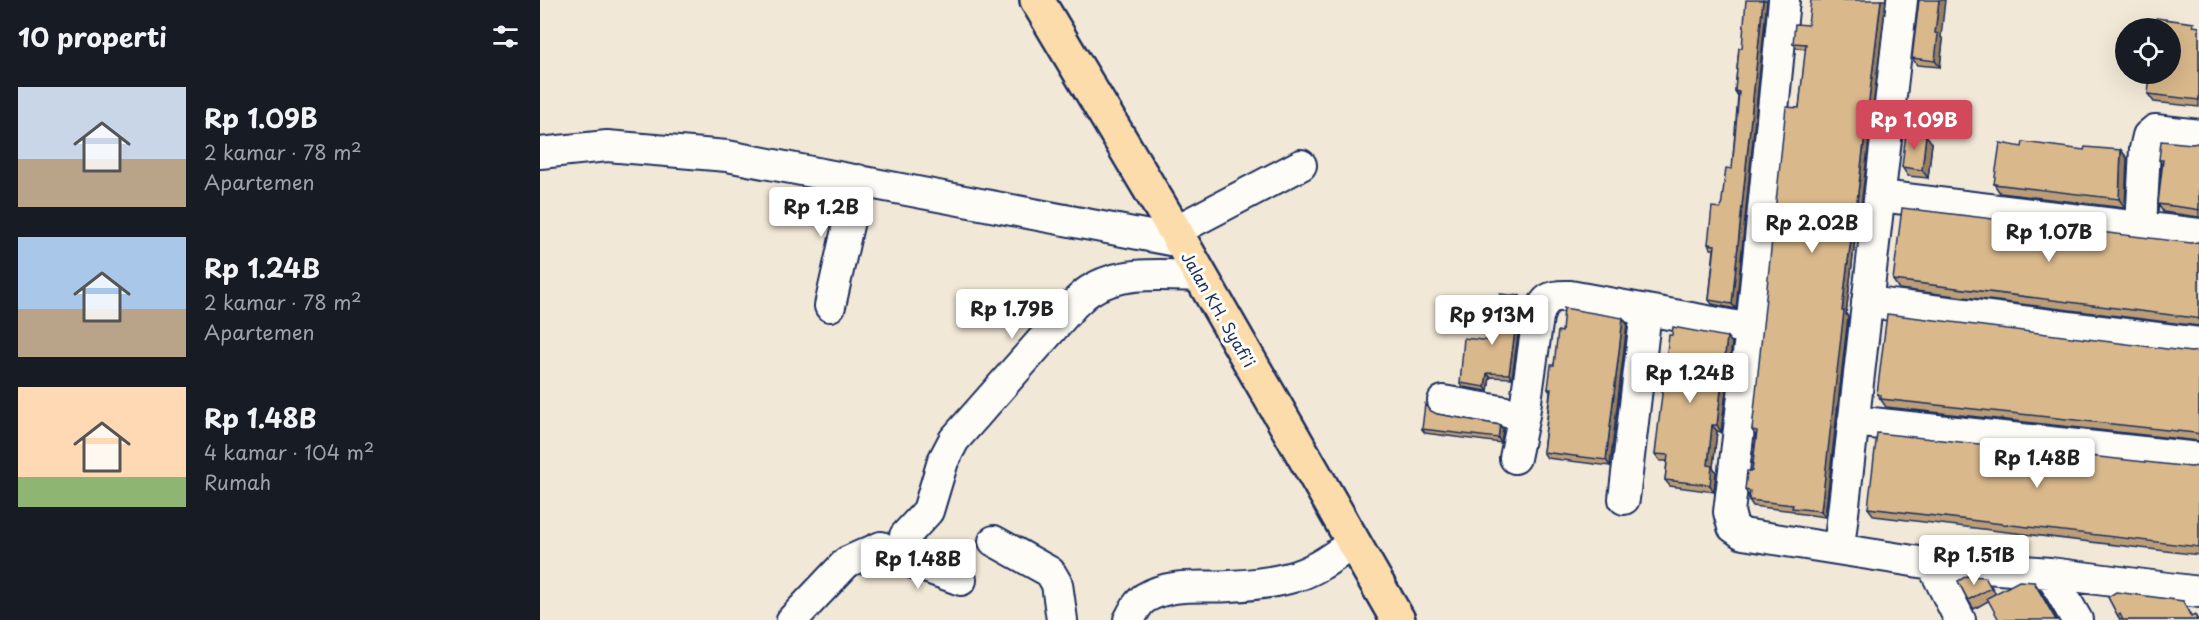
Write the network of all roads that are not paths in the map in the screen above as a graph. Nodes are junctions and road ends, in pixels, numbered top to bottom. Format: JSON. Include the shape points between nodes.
{"nodes":[{"id":1,"x":1037,"y":0,"type":"edge"},
{"id":2,"x":1784,"y":0,"type":"edge"},
{"id":3,"x":1902,"y":0,"type":"edge"},
{"id":4,"x":2199,"y":135,"type":"edge"},
{"id":5,"x":540,"y":153,"type":"edge"},
{"id":6,"x":1301,"y":165,"type":"dead end"},
{"id":7,"x":858,"y":180,"type":"junction"},
{"id":8,"x":1880,"y":196,"type":"junction"},
{"id":9,"x":2141,"y":227,"type":"junction"},
{"id":10,"x":2199,"y":234,"type":"edge"},
{"id":11,"x":1178,"y":237,"type":"junction"},
{"id":12,"x":1200,"y":276,"type":"junction"},
{"id":13,"x":1868,"y":302,"type":"junction"},
{"id":14,"x":830,"y":306,"type":"dead end"},
{"id":15,"x":1646,"y":311,"type":"junction"},
{"id":16,"x":1750,"y":329,"type":"junction"},
{"id":17,"x":2199,"y":343,"type":"edge"},
{"id":18,"x":1443,"y":401,"type":"dead end"},
{"id":19,"x":1524,"y":415,"type":"junction"},
{"id":20,"x":1853,"y":421,"type":"junction"},
{"id":21,"x":1515,"y":458,"type":"dead end"},
{"id":22,"x":2199,"y":458,"type":"edge"},
{"id":23,"x":1624,"y":499,"type":"dead end"},
{"id":24,"x":994,"y":541,"type":"dead end"},
{"id":25,"x":1353,"y":543,"type":"junction"},
{"id":26,"x":895,"y":546,"type":"junction"},
{"id":27,"x":1839,"y":548,"type":"junction"},
{"id":28,"x":1932,"y":564,"type":"junction"},
{"id":29,"x":2050,"y":573,"type":"junction"},
{"id":30,"x":961,"y":580,"type":"dead end"},
{"id":31,"x":2197,"y":596,"type":"edge"},
{"id":32,"x":792,"y":620,"type":"edge"},
{"id":33,"x":1062,"y":620,"type":"edge"},
{"id":34,"x":1129,"y":620,"type":"edge"},
{"id":35,"x":1398,"y":620,"type":"edge"},
{"id":36,"x":1960,"y":620,"type":"edge"},
{"id":37,"x":2077,"y":620,"type":"edge"}],
"edges":[{"from":1,"to":11,"type":"main road","name":"Jalan KH. Syafi'i"},
{"from":2,"to":16,"type":"street"},
{"from":3,"to":8,"type":"street"},
{"from":4,"to":9,"type":"street","via":[[2155,130],[2148,136]]},
{"from":5,"to":7,"type":"street","via":[[607,146],[687,152]]},
{"from":6,"to":11,"type":"street"},
{"from":7,"to":11,"type":"street"},
{"from":7,"to":14,"type":"street"},
{"from":8,"to":9,"type":"street"},
{"from":8,"to":13,"type":"street"},
{"from":9,"to":10,"type":"street"},
{"from":11,"to":12,"type":"main road","name":"Jalan KH. Syafi'i"},
{"from":12,"to":25,"type":"main road","name":"Jalan KH. Syafi'i"},
{"from":12,"to":26,"type":"street","via":[[1122,279],[1082,297],[954,440],[943,461],[928,511]]},
{"from":13,"to":17,"type":"street"},
{"from":13,"to":20,"type":"street"},
{"from":15,"to":16,"type":"street"},
{"from":15,"to":19,"type":"street","via":[[1570,296],[1553,296],[1545,301],[1538,317]]},
{"from":15,"to":23,"type":"street"},
{"from":16,"to":27,"type":"street","via":[[1729,512],[1733,527],[1743,534]]},
{"from":18,"to":19,"type":"street"},
{"from":19,"to":21,"type":"street"},
{"from":20,"to":22,"type":"street"},
{"from":20,"to":27,"type":"street"},
{"from":24,"to":33,"type":"street","via":[[1050,572],[1057,584]]},
{"from":25,"to":34,"type":"street","via":[[1321,565],[1291,578],[1249,585],[1169,589],[1140,602]]},
{"from":25,"to":35,"type":"main road","name":"Jalan KH. Syafi'i"},
{"from":26,"to":30,"type":"street","via":[[911,562]]},
{"from":26,"to":32,"type":"street","via":[[848,561]]},
{"from":27,"to":28,"type":"street"},
{"from":28,"to":29,"type":"street"},
{"from":28,"to":36,"type":"street"},
{"from":29,"to":31,"type":"street"},
{"from":29,"to":37,"type":"street"}]}
